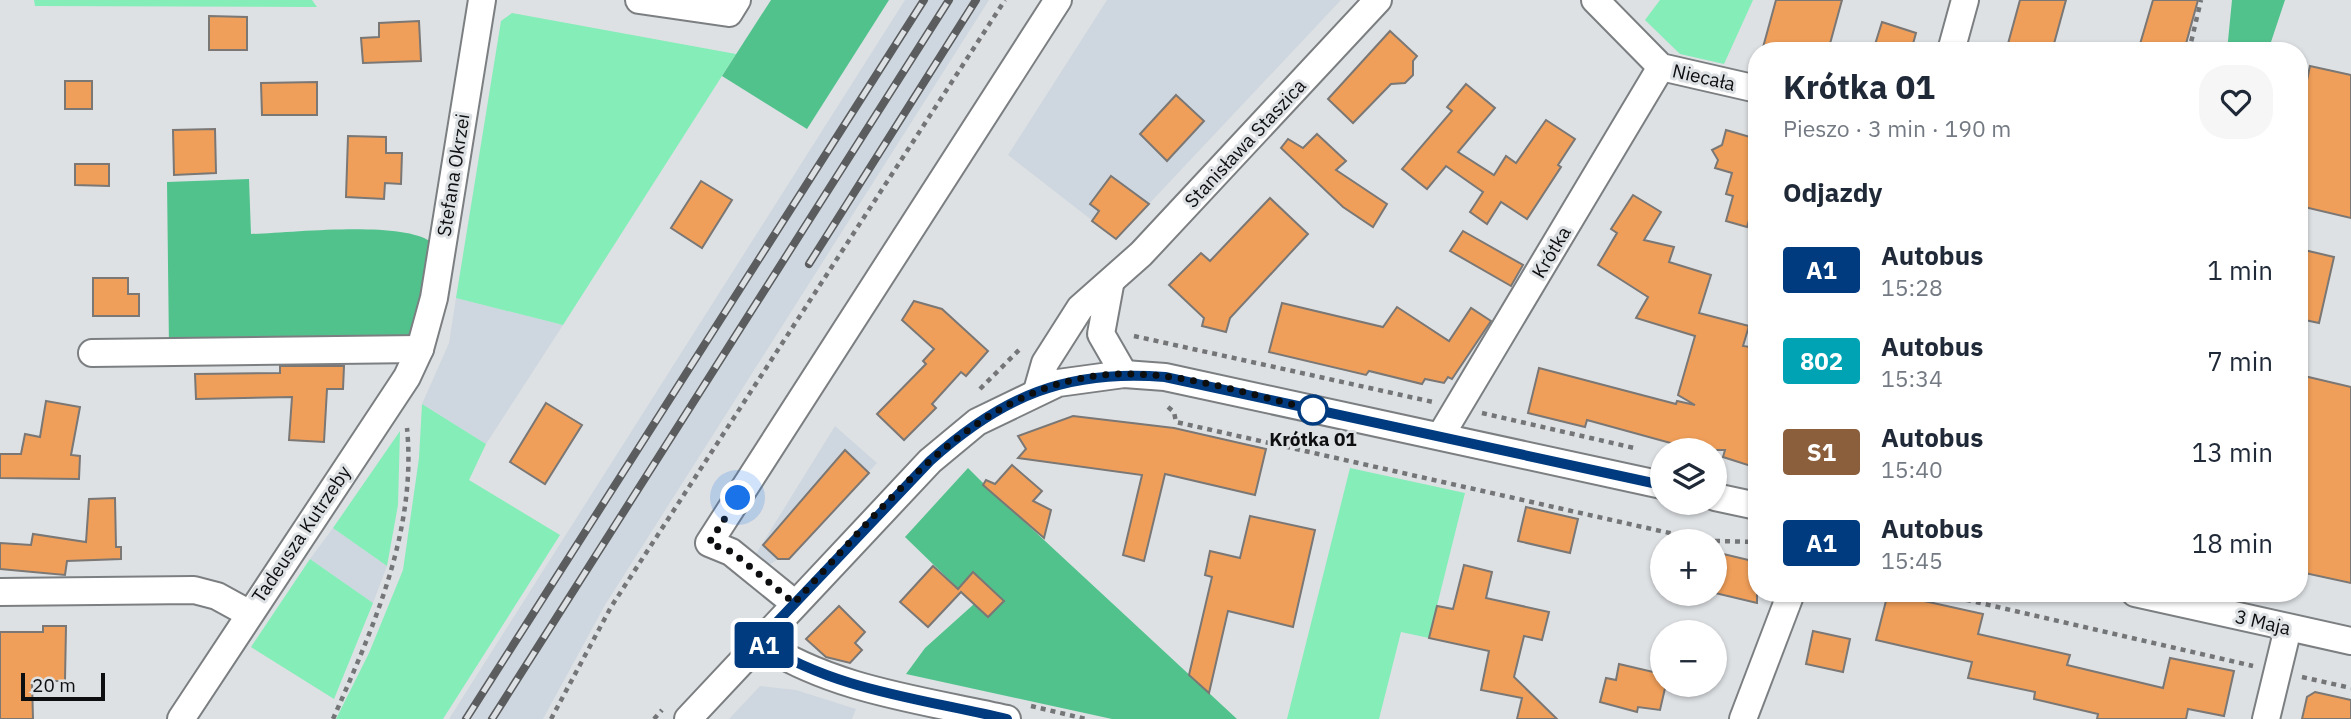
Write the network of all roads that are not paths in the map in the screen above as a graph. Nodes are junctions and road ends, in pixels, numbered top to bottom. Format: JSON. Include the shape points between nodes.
{"nodes":[{"id":1,"x":482,"y":0,"type":"edge"},
{"id":2,"x":639,"y":0,"type":"edge"},
{"id":3,"x":737,"y":0,"type":"edge"},
{"id":4,"x":1058,"y":0,"type":"edge"},
{"id":5,"x":1378,"y":0,"type":"edge"},
{"id":6,"x":1595,"y":0,"type":"edge"},
{"id":7,"x":1965,"y":0,"type":"edge"},
{"id":8,"x":1953,"y":42,"type":"edge"},
{"id":9,"x":1661,"y":67,"type":"junction"},
{"id":10,"x":1748,"y":87,"type":"edge"},
{"id":11,"x":1110,"y":285,"type":"junction"},
{"id":12,"x":420,"y":349,"type":"junction"},
{"id":13,"x":92,"y":353,"type":"dead end"},
{"id":14,"x":1125,"y":374,"type":"junction"},
{"id":15,"x":1037,"y":391,"type":"junction"},
{"id":16,"x":1441,"y":435,"type":"junction"},
{"id":17,"x":1650,"y":482,"type":"edge"},
{"id":18,"x":1727,"y":500,"type":"edge"},
{"id":19,"x":1748,"y":504,"type":"edge"},
{"id":20,"x":0,"y":592,"type":"edge"},
{"id":21,"x":1788,"y":602,"type":"edge"},
{"id":22,"x":2174,"y":602,"type":"edge"},
{"id":23,"x":794,"y":603,"type":"junction"},
{"id":24,"x":248,"y":613,"type":"junction"},
{"id":25,"x":2288,"y":628,"type":"junction"},
{"id":26,"x":759,"y":641,"type":"junction"},
{"id":27,"x":2351,"y":641,"type":"edge"},
{"id":28,"x":181,"y":719,"type":"edge"},
{"id":29,"x":688,"y":719,"type":"edge"},
{"id":30,"x":1007,"y":719,"type":"edge"},
{"id":31,"x":1743,"y":719,"type":"edge"},
{"id":32,"x":2266,"y":719,"type":"edge"}],
"edges":[{"from":1,"to":12,"type":"street","name":"Stefana Okrzei","via":[[433,298]]},
{"from":2,"to":3,"type":"street","via":[[729,13]]},
{"from":4,"to":23,"type":"street","via":[[709,543],[732,552]]},
{"from":5,"to":11,"type":"street","name":"Stanisława Staszica"},
{"from":6,"to":9,"type":"street","name":"Niecała"},
{"from":7,"to":8,"type":"street"},
{"from":9,"to":10,"type":"street","name":"Niecała"},
{"from":9,"to":16,"type":"street","name":"Krótka"},
{"from":11,"to":14,"type":"street","via":[[1101,334]]},
{"from":11,"to":15,"type":"street","name":"Stanisława Staszica","via":[[1080,308],[1045,363]]},
{"from":12,"to":13,"type":"street"},
{"from":12,"to":24,"type":"street","name":"Tadeusza Kutrzeby","via":[[391,401]]},
{"from":14,"to":15,"type":"street","via":[[1080,378]]},
{"from":14,"to":16,"type":"street","via":[[1165,377]]},
{"from":15,"to":23,"type":"street","via":[[978,422],[948,444]]},
{"from":16,"to":17,"type":"street"},
{"from":18,"to":19,"type":"street"},
{"from":20,"to":24,"type":"street","via":[[194,590]]},
{"from":21,"to":31,"type":"street"},
{"from":22,"to":25,"type":"street","name":"3 Maja"},
{"from":23,"to":26,"type":"street"},
{"from":24,"to":28,"type":"street","name":"Tadeusza Kutrzeby"},
{"from":25,"to":27,"type":"street","name":"3 Maja"},
{"from":25,"to":32,"type":"street"},
{"from":26,"to":29,"type":"street"},
{"from":26,"to":30,"type":"street","via":[[830,678]]}]}
